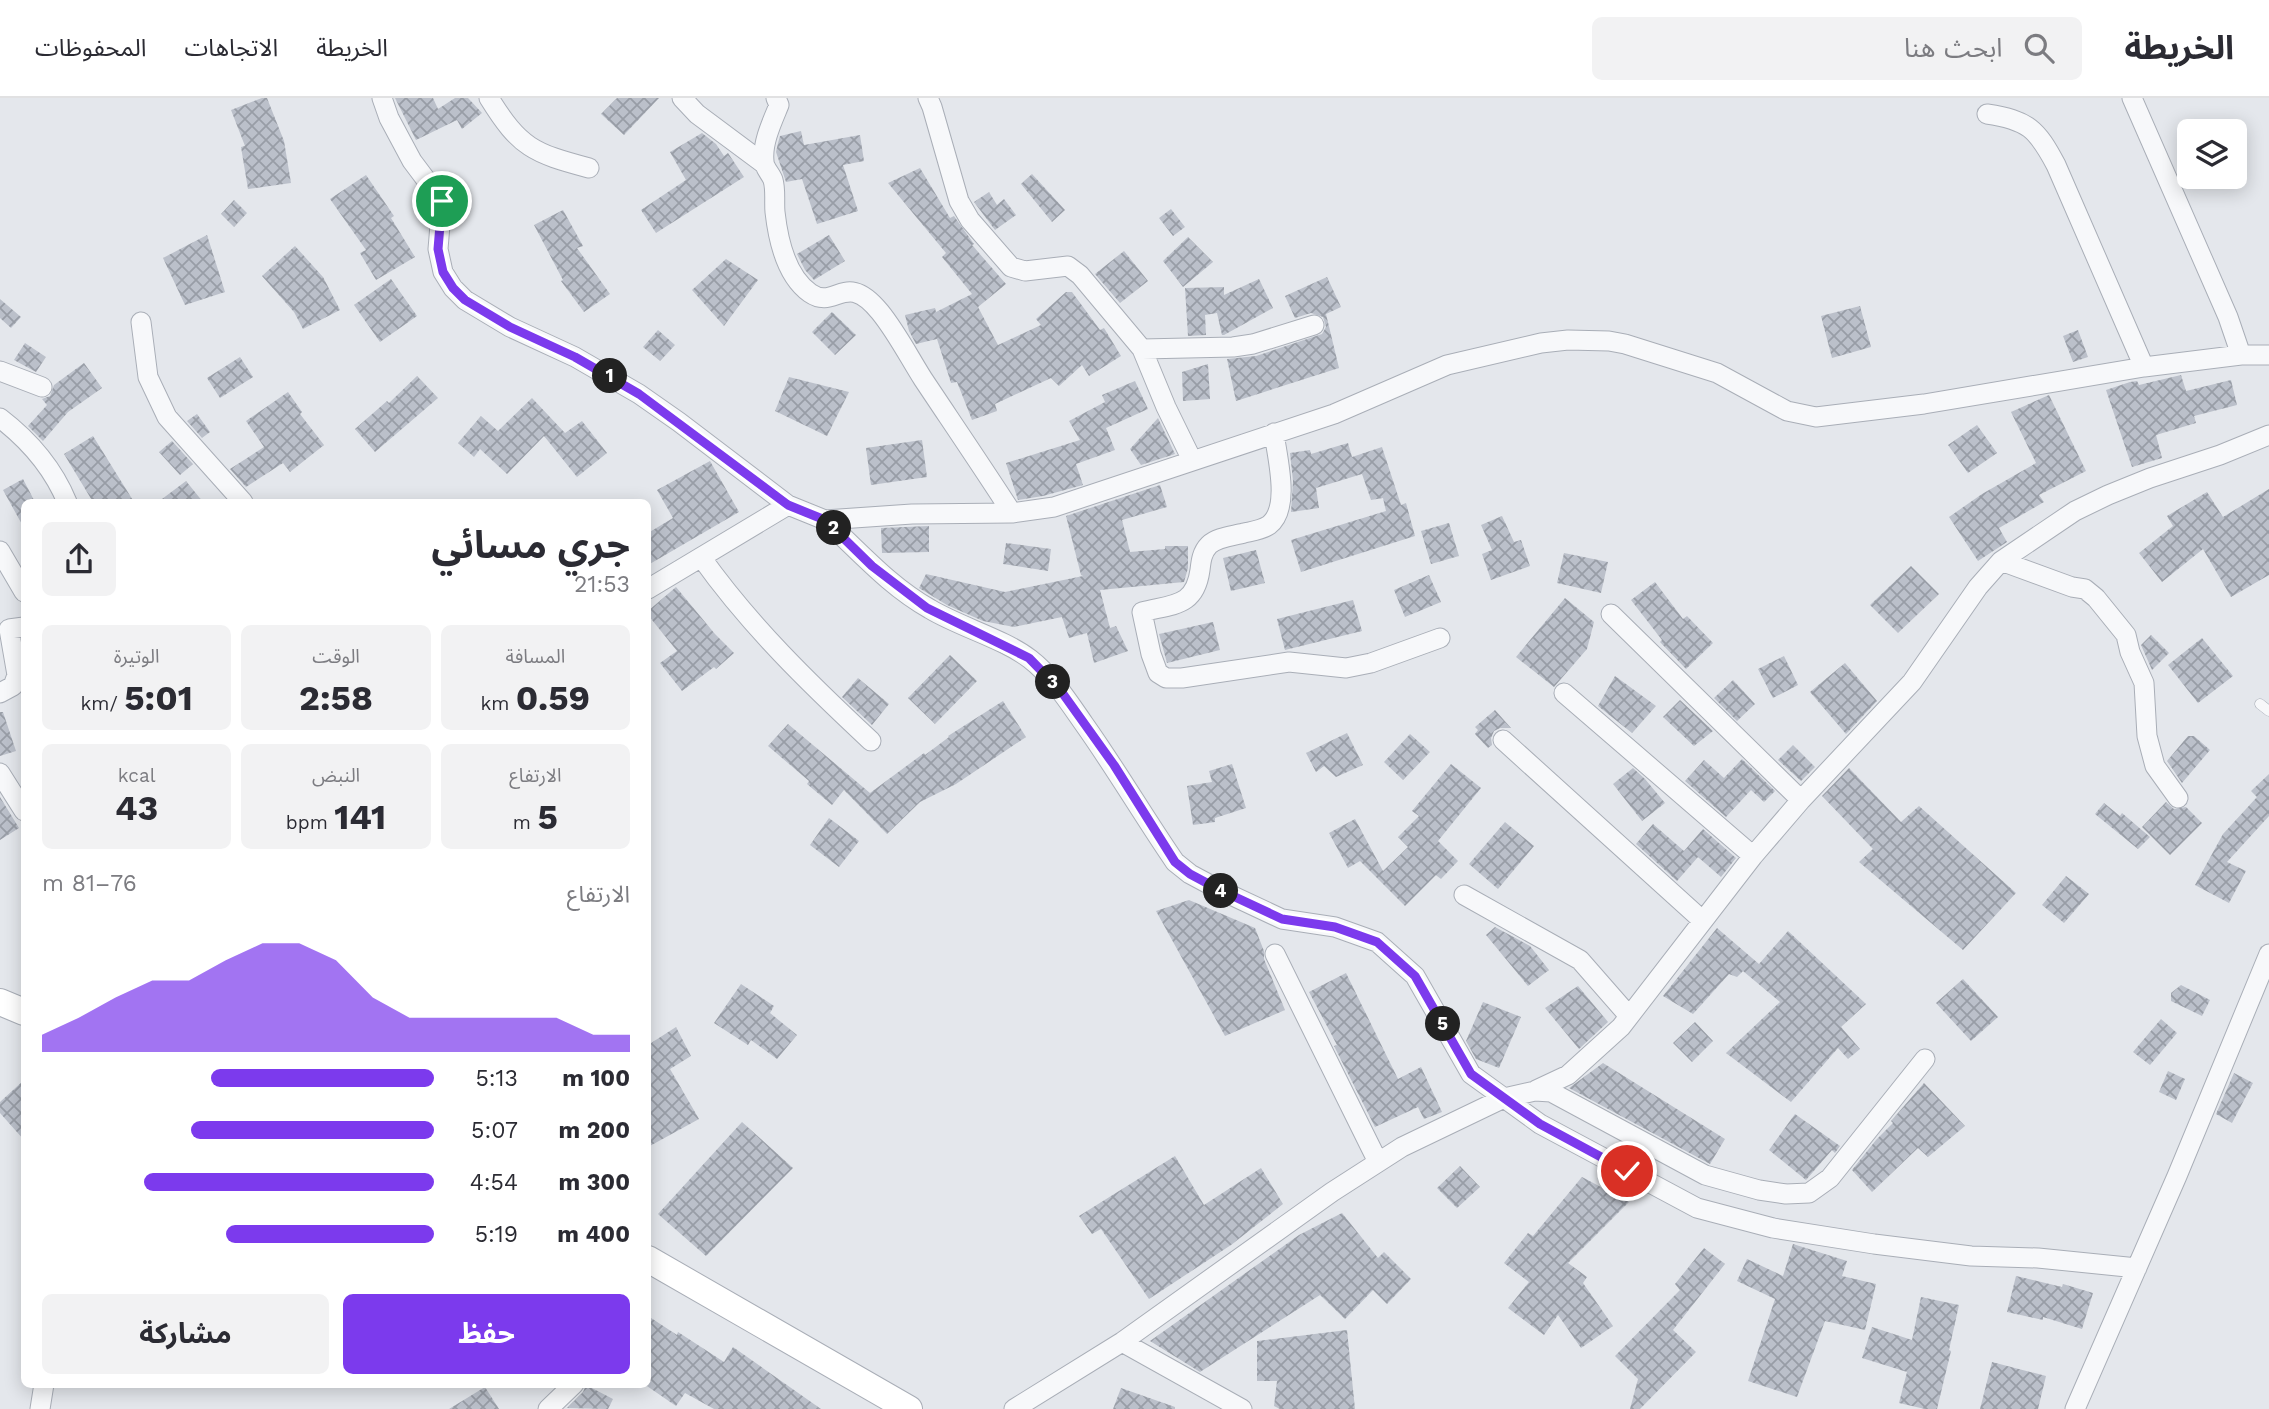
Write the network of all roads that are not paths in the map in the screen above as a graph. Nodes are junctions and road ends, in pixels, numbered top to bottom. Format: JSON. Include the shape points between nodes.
{"nodes":[{"id":1,"x":382,"y":98,"type":"edge"},
{"id":2,"x":489,"y":98,"type":"edge"},
{"id":3,"x":682,"y":98,"type":"edge"},
{"id":4,"x":775,"y":98,"type":"edge"},
{"id":5,"x":928,"y":98,"type":"edge"},
{"id":6,"x":2132,"y":98,"type":"edge"},
{"id":7,"x":1987,"y":114,"type":"dead end"},
{"id":8,"x":763,"y":163,"type":"junction"},
{"id":9,"x":589,"y":168,"type":"dead end"},
{"id":10,"x":141,"y":322,"type":"dead end"},
{"id":11,"x":1314,"y":325,"type":"dead end"},
{"id":12,"x":1142,"y":349,"type":"junction"},
{"id":13,"x":2241,"y":355,"type":"junction"},
{"id":14,"x":2269,"y":355,"type":"edge"},
{"id":15,"x":2144,"y":368,"type":"junction"},
{"id":16,"x":0,"y":371,"type":"edge"},
{"id":17,"x":42,"y":387,"type":"dead end"},
{"id":18,"x":0,"y":418,"type":"edge"},
{"id":19,"x":1274,"y":433,"type":"junction"},
{"id":20,"x":2269,"y":435,"type":"edge"},
{"id":21,"x":1192,"y":460,"type":"junction"},
{"id":22,"x":66,"y":499,"type":"edge"},
{"id":23,"x":240,"y":499,"type":"edge"},
{"id":24,"x":788,"y":505,"type":"junction"},
{"id":25,"x":1012,"y":513,"type":"junction"},
{"id":26,"x":825,"y":520,"type":"junction"},
{"id":27,"x":0,"y":551,"type":"edge"},
{"id":28,"x":701,"y":558,"type":"junction"},
{"id":29,"x":2001,"y":561,"type":"junction"},
{"id":30,"x":651,"y":587,"type":"edge"},
{"id":31,"x":21,"y":588,"type":"edge"},
{"id":32,"x":1611,"y":614,"type":"dead end"},
{"id":33,"x":21,"y":627,"type":"edge"},
{"id":34,"x":1440,"y":638,"type":"dead end"},
{"id":35,"x":0,"y":693,"type":"edge"},
{"id":36,"x":1564,"y":693,"type":"dead end"},
{"id":37,"x":1503,"y":740,"type":"dead end"},
{"id":38,"x":871,"y":741,"type":"dead end"},
{"id":39,"x":0,"y":773,"type":"edge"},
{"id":40,"x":2178,"y":798,"type":"dead end"},
{"id":41,"x":1801,"y":800,"type":"junction"},
{"id":42,"x":21,"y":806,"type":"edge"},
{"id":43,"x":1753,"y":856,"type":"junction"},
{"id":44,"x":1464,"y":895,"type":"dead end"},
{"id":45,"x":1703,"y":921,"type":"junction"},
{"id":46,"x":1275,"y":954,"type":"dead end"},
{"id":47,"x":2269,"y":954,"type":"edge"},
{"id":48,"x":0,"y":1002,"type":"edge"},
{"id":49,"x":21,"y":1011,"type":"edge"},
{"id":50,"x":1629,"y":1016,"type":"junction"},
{"id":51,"x":1925,"y":1059,"type":"dead end"},
{"id":52,"x":1535,"y":1091,"type":"junction"},
{"id":53,"x":1504,"y":1098,"type":"junction"},
{"id":54,"x":1378,"y":1162,"type":"junction"},
{"id":55,"x":651,"y":1261,"type":"edge"},
{"id":56,"x":2137,"y":1268,"type":"junction"},
{"id":57,"x":1122,"y":1342,"type":"junction"},
{"id":58,"x":43,"y":1388,"type":"edge"},
{"id":59,"x":570,"y":1388,"type":"edge"},
{"id":60,"x":40,"y":1409,"type":"edge"},
{"id":61,"x":548,"y":1409,"type":"edge"},
{"id":62,"x":909,"y":1409,"type":"edge"},
{"id":63,"x":1014,"y":1409,"type":"edge"},
{"id":64,"x":1242,"y":1409,"type":"edge"},
{"id":65,"x":2075,"y":1409,"type":"edge"}],
"edges":[{"from":1,"to":24,"type":"street","via":[[412,161],[442,201],[438,249],[443,272],[453,288],[479,310],[639,394]]},
{"from":2,"to":9,"type":"street","via":[[513,133],[533,150]]},
{"from":3,"to":8,"type":"street"},
{"from":4,"to":8,"type":"street","via":[[779,105]]},
{"from":5,"to":12,"type":"street","via":[[959,201],[970,220],[1011,267],[1025,271],[1068,266],[1080,275]]},
{"from":6,"to":13,"type":"street"},
{"from":7,"to":15,"type":"street","via":[[2019,121],[2043,142]]},
{"from":8,"to":25,"type":"street","via":[[774,182],[780,242],[797,281],[818,296],[849,291],[867,297],[892,326]]},
{"from":10,"to":23,"type":"street","via":[[148,377],[167,416]]},
{"from":11,"to":12,"type":"street","via":[[1233,347]]},
{"from":12,"to":21,"type":"street"},
{"from":13,"to":14,"type":"street"},
{"from":13,"to":15,"type":"street"},
{"from":15,"to":19,"type":"street","via":[[1816,417],[1787,411],[1717,373],[1625,344],[1568,340],[1447,365],[1366,402]]},
{"from":16,"to":17,"type":"street"},
{"from":18,"to":22,"type":"street","via":[[58,478]]},
{"from":19,"to":21,"type":"street"},
{"from":19,"to":34,"type":"street","via":[[1282,495],[1274,520],[1262,530],[1211,542],[1204,551],[1194,594],[1142,612],[1158,673],[1182,678],[1289,662],[1346,668]]},
{"from":20,"to":29,"type":"street","via":[[2108,495],[2075,511]]},
{"from":21,"to":25,"type":"street","via":[[1054,507]]},
{"from":24,"to":26,"type":"street"},
{"from":24,"to":28,"type":"street"},
{"from":25,"to":26,"type":"street"},
{"from":26,"to":53,"type":"street","via":[[872,566],[927,608],[1016,650],[1040,668],[1114,765],[1175,862],[1190,874],[1282,919],[1335,927],[1377,942],[1415,976],[1471,1074]]},
{"from":27,"to":31,"type":"street"},
{"from":28,"to":30,"type":"street"},
{"from":28,"to":38,"type":"street","via":[[762,634]]},
{"from":29,"to":40,"type":"street","via":[[2085,589],[2126,635],[2144,683],[2147,736],[2155,766]]},
{"from":29,"to":41,"type":"street","via":[[1912,682]]},
{"from":32,"to":41,"type":"street"},
{"from":33,"to":35,"type":"street","via":[[9,629],[17,675],[13,686]]},
{"from":36,"to":43,"type":"street"},
{"from":37,"to":45,"type":"street"},
{"from":39,"to":42,"type":"street"},
{"from":41,"to":43,"type":"street"},
{"from":43,"to":45,"type":"street"},
{"from":44,"to":50,"type":"street","via":[[1580,960]]},
{"from":45,"to":50,"type":"street"},
{"from":46,"to":54,"type":"street"},
{"from":47,"to":56,"type":"street"},
{"from":48,"to":49,"type":"main road"},
{"from":50,"to":52,"type":"street","via":[[1568,1075]]},
{"from":51,"to":52,"type":"street","via":[[1830,1178],[1809,1193],[1759,1190],[1705,1175],[1551,1092]]},
{"from":52,"to":53,"type":"street"},
{"from":53,"to":54,"type":"street"},
{"from":53,"to":56,"type":"street","via":[[1540,1124],[1697,1208],[1773,1228],[1874,1244]]},
{"from":54,"to":57,"type":"street"},
{"from":55,"to":62,"type":"main road"},
{"from":56,"to":65,"type":"street"},
{"from":57,"to":63,"type":"street"},
{"from":57,"to":64,"type":"street"},
{"from":58,"to":60,"type":"street"},
{"from":59,"to":61,"type":"street"}]}
